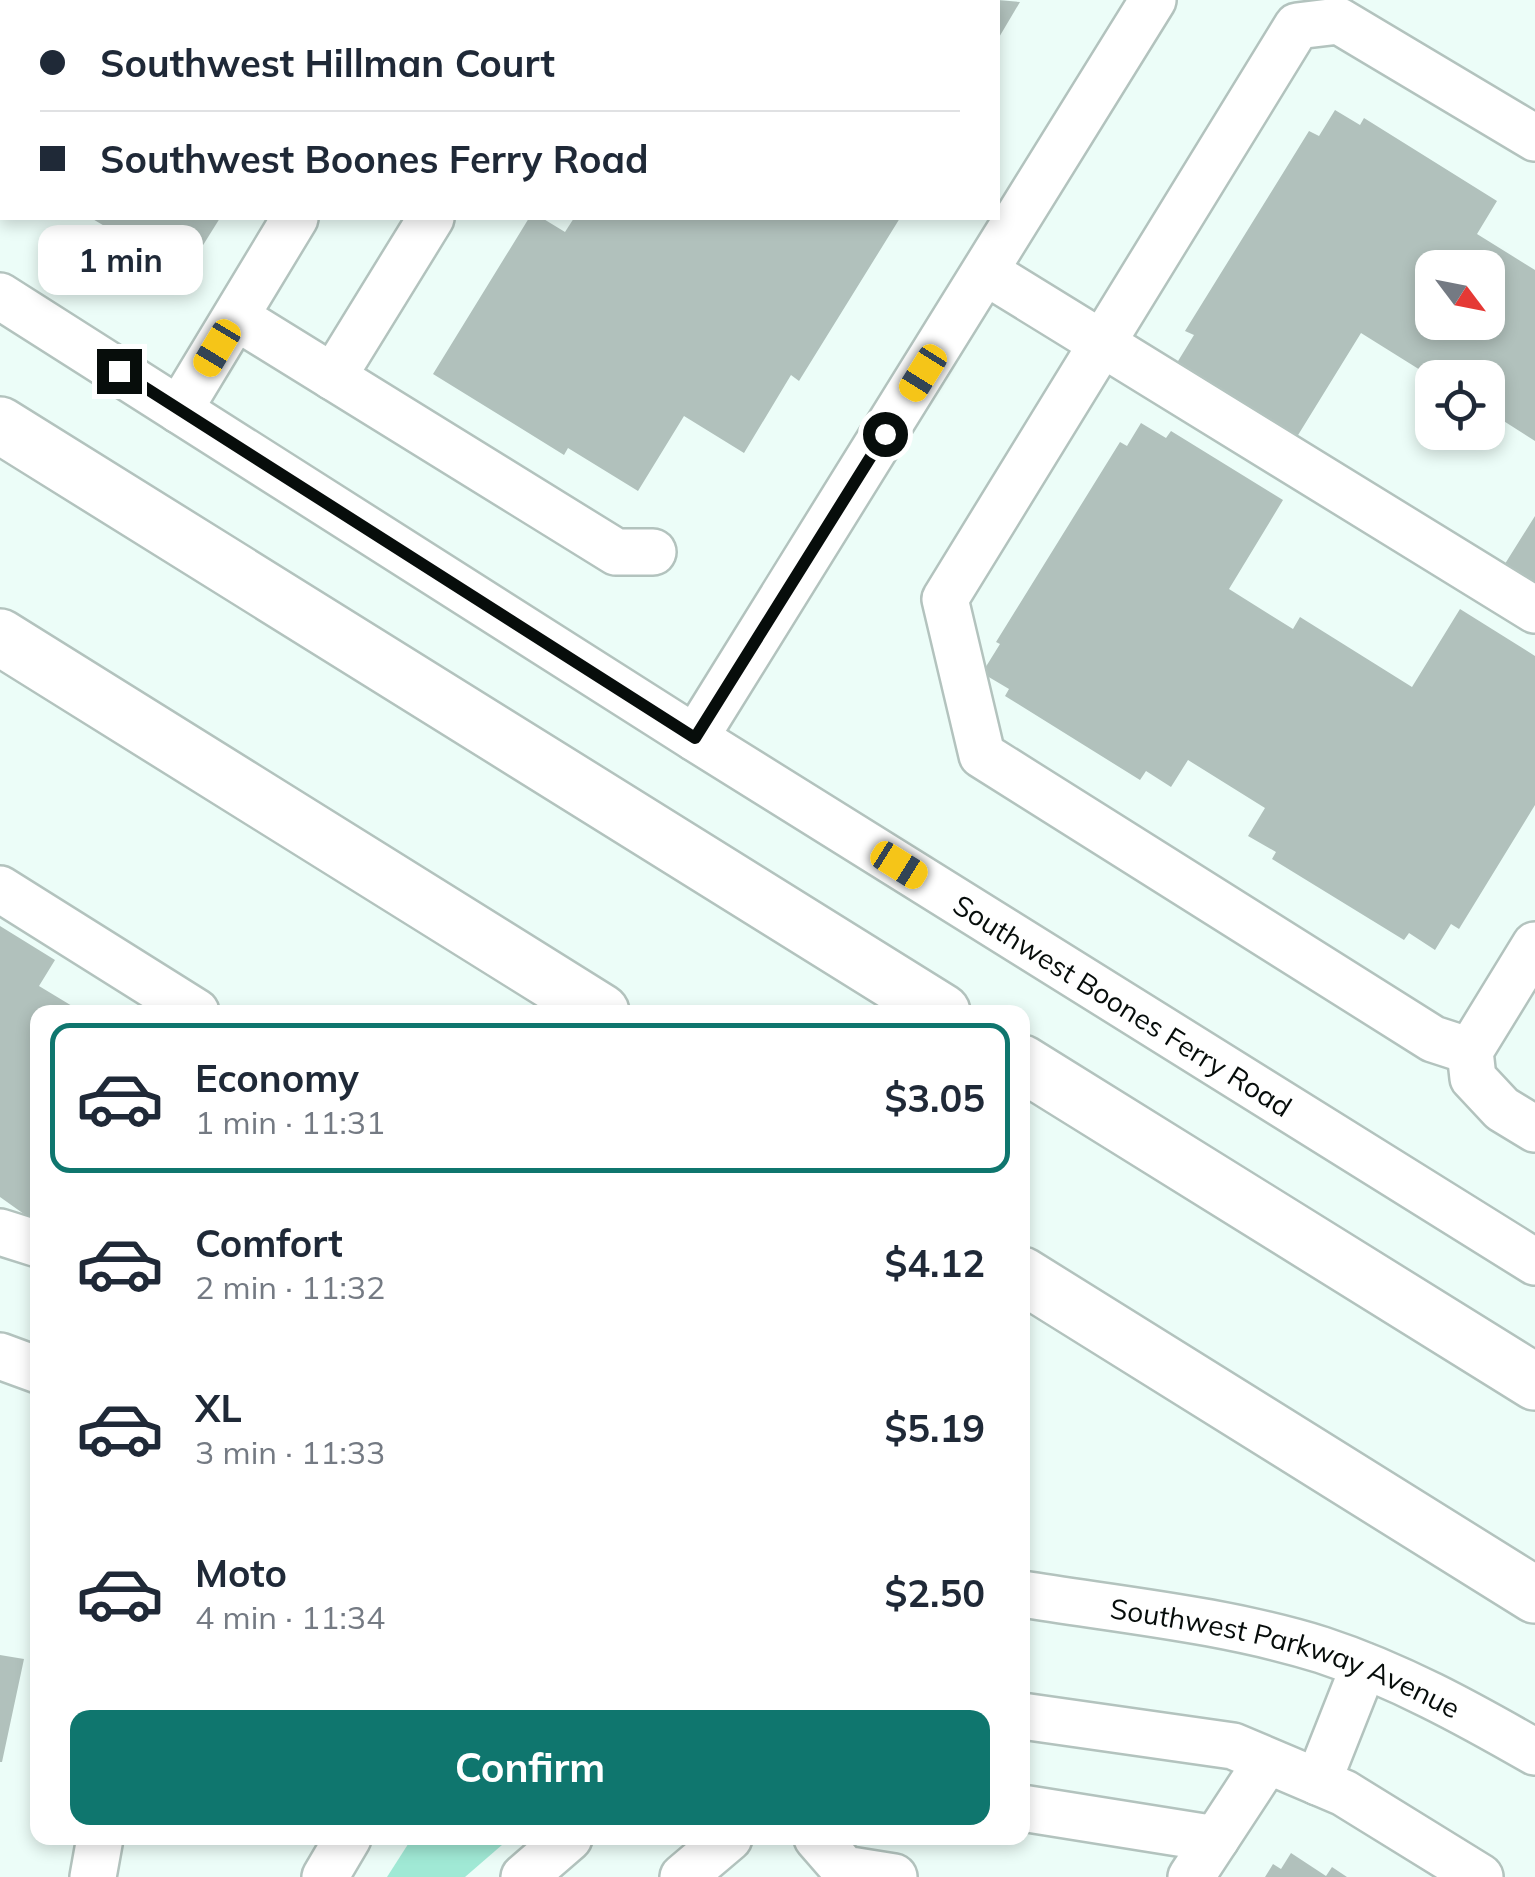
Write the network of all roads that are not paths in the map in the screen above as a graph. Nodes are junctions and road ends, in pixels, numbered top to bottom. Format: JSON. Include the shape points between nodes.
{"nodes":[{"id":1,"x":1153,"y":0,"type":"edge"},
{"id":2,"x":1535,"y":138,"type":"edge"},
{"id":3,"x":294,"y":220,"type":"edge"},
{"id":4,"x":430,"y":220,"type":"edge"},
{"id":5,"x":986,"y":272,"type":"junction"},
{"id":6,"x":0,"y":296,"type":"edge"},
{"id":7,"x":236,"y":316,"type":"junction"},
{"id":8,"x":1103,"y":343,"type":"junction"},
{"id":9,"x":333,"y":377,"type":"junction"},
{"id":10,"x":179,"y":410,"type":"junction"},
{"id":11,"x":0,"y":425,"type":"edge"},
{"id":12,"x":652,"y":552,"type":"dead end"},
{"id":13,"x":1535,"y":610,"type":"edge"},
{"id":14,"x":0,"y":638,"type":"edge"},
{"id":15,"x":695,"y":738,"type":"junction"},
{"id":16,"x":0,"y":890,"type":"edge"},
{"id":17,"x":1535,"y":946,"type":"edge"},
{"id":18,"x":185,"y":1005,"type":"edge"},
{"id":19,"x":590,"y":1005,"type":"edge"},
{"id":20,"x":913,"y":1005,"type":"edge"},
{"id":21,"x":1470,"y":1050,"type":"junction"},
{"id":22,"x":1030,"y":1067,"type":"edge"},
{"id":23,"x":1535,"y":1129,"type":"edge"},
{"id":24,"x":0,"y":1232,"type":"edge"},
{"id":25,"x":30,"y":1241,"type":"edge"},
{"id":26,"x":1535,"y":1262,"type":"edge"},
{"id":27,"x":1030,"y":1280,"type":"edge"},
{"id":28,"x":0,"y":1356,"type":"edge"},
{"id":29,"x":30,"y":1367,"type":"edge"},
{"id":30,"x":1535,"y":1382,"type":"edge"},
{"id":31,"x":1030,"y":1595,"type":"edge"},
{"id":32,"x":1535,"y":1595,"type":"edge"},
{"id":33,"x":1364,"y":1666,"type":"junction"},
{"id":34,"x":1030,"y":1717,"type":"edge"},
{"id":35,"x":1535,"y":1752,"type":"edge"},
{"id":36,"x":1267,"y":1761,"type":"junction"},
{"id":37,"x":1318,"y":1782,"type":"junction"},
{"id":38,"x":1030,"y":1809,"type":"edge"},
{"id":39,"x":1216,"y":1839,"type":"junction"},
{"id":40,"x":99,"y":1845,"type":"edge"},
{"id":41,"x":344,"y":1845,"type":"edge"},
{"id":42,"x":562,"y":1845,"type":"edge"},
{"id":43,"x":720,"y":1845,"type":"edge"},
{"id":44,"x":823,"y":1845,"type":"edge"},
{"id":45,"x":93,"y":1877,"type":"edge"},
{"id":46,"x":325,"y":1877,"type":"edge"},
{"id":47,"x":524,"y":1877,"type":"edge"},
{"id":48,"x":683,"y":1877,"type":"edge"},
{"id":49,"x":894,"y":1877,"type":"edge"},
{"id":50,"x":1191,"y":1877,"type":"edge"},
{"id":51,"x":1480,"y":1877,"type":"edge"}],
"edges":[{"from":1,"to":5,"type":"street"},
{"from":2,"to":8,"type":"street","via":[[1339,20],[1298,26]]},
{"from":3,"to":7,"type":"street"},
{"from":4,"to":9,"type":"street"},
{"from":5,"to":8,"type":"street"},
{"from":5,"to":15,"type":"street"},
{"from":6,"to":10,"type":"street","name":"Southwest Boones Ferry Road"},
{"from":7,"to":9,"type":"street"},
{"from":7,"to":10,"type":"street"},
{"from":8,"to":13,"type":"street"},
{"from":8,"to":21,"type":"street","via":[[945,599],[982,755],[1432,1039]]},
{"from":9,"to":12,"type":"street","via":[[616,552]]},
{"from":10,"to":15,"type":"street","name":"Southwest Boones Ferry Road"},
{"from":11,"to":20,"type":"highway"},
{"from":14,"to":19,"type":"highway"},
{"from":15,"to":26,"type":"street","name":"Southwest Boones Ferry Road"},
{"from":16,"to":18,"type":"street"},
{"from":17,"to":21,"type":"street"},
{"from":21,"to":23,"type":"street","via":[[1474,1078],[1502,1109]]},
{"from":22,"to":30,"type":"highway"},
{"from":24,"to":25,"type":"street"},
{"from":27,"to":32,"type":"highway"},
{"from":28,"to":29,"type":"street"},
{"from":31,"to":33,"type":"street","name":"Southwest Parkway Avenue","via":[[1234,1628]]},
{"from":33,"to":35,"type":"street","name":"Southwest Parkway Avenue"},
{"from":33,"to":37,"type":"street"},
{"from":34,"to":36,"type":"street","via":[[1233,1746]]},
{"from":36,"to":37,"type":"street"},
{"from":36,"to":39,"type":"street"},
{"from":37,"to":51,"type":"street"},
{"from":38,"to":39,"type":"street"},
{"from":39,"to":50,"type":"street"},
{"from":40,"to":45,"type":"street"},
{"from":41,"to":46,"type":"street"},
{"from":42,"to":47,"type":"street"},
{"from":43,"to":48,"type":"street"},
{"from":44,"to":49,"type":"street","via":[[844,1868]]}]}
